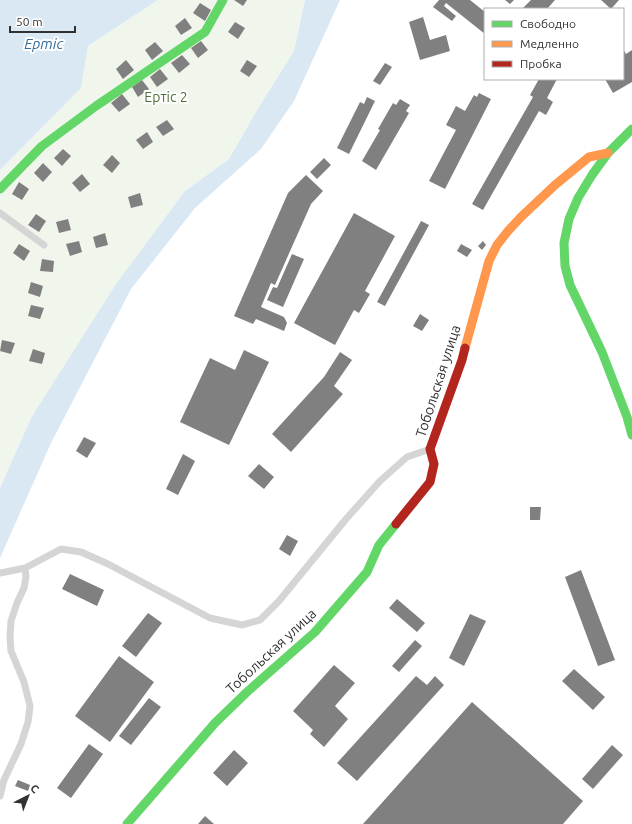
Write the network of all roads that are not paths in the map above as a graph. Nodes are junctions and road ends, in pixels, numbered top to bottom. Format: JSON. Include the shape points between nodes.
{"nodes":[{"id":1,"x":224,"y":0,"type":"edge"},
{"id":2,"x":632,"y":129,"type":"edge"},
{"id":3,"x":608,"y":153,"type":"junction"},
{"id":4,"x":0,"y":189,"type":"edge"},
{"id":5,"x":0,"y":213,"type":"edge"},
{"id":6,"x":44,"y":245,"type":"dead end"},
{"id":7,"x":629,"y":416,"type":"edge"},
{"id":8,"x":632,"y":435,"type":"edge"},
{"id":9,"x":430,"y":449,"type":"junction"},
{"id":10,"x":26,"y":568,"type":"junction"},
{"id":11,"x":0,"y":573,"type":"edge"},
{"id":12,"x":0,"y":796,"type":"edge"},
{"id":13,"x":127,"y":824,"type":"edge"}],
"edges":[{"from":1,"to":4,"type":"street","via":[[205,32],[42,146]]},
{"from":2,"to":3,"type":"street"},
{"from":3,"to":7,"type":"street","via":[[578,198],[569,219],[564,243],[565,266],[570,285]]},
{"from":3,"to":9,"type":"street","name":"Тобольская улица","via":[[589,157],[555,185],[521,217],[497,245],[489,261],[462,360]]},
{"from":5,"to":6,"type":"street"},
{"from":7,"to":8,"type":"street"},
{"from":9,"to":10,"type":"street","via":[[407,457],[380,481],[279,602],[260,620],[242,625],[210,618],[81,552],[61,549]]},
{"from":9,"to":13,"type":"street","name":"Тобольская улица","via":[[434,464],[430,482],[379,545],[367,572],[305,642],[215,723]]},
{"from":10,"to":11,"type":"street"},
{"from":10,"to":12,"type":"street","via":[[24,588],[11,621],[10,637],[11,651],[24,682],[30,706],[21,744],[4,780]]}]}
